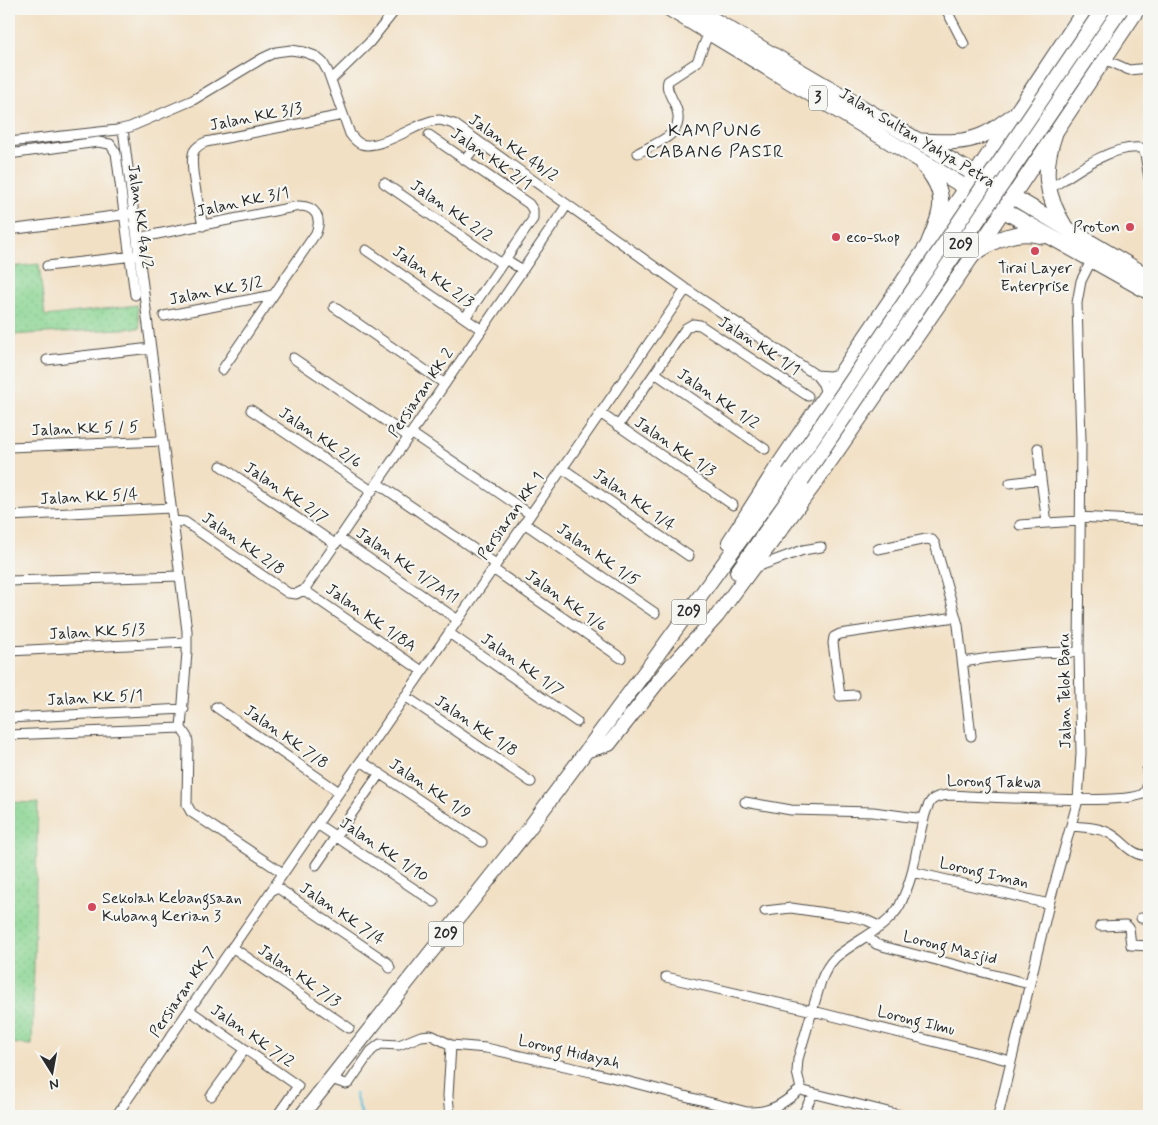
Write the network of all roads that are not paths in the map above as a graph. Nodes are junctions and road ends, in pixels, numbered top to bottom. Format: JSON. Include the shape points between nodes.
{"nodes":[{"id":1,"x":396,"y":9,"type":"edge"},
{"id":2,"x":670,"y":9,"type":"edge"},
{"id":3,"x":696,"y":9,"type":"edge"},
{"id":4,"x":946,"y":9,"type":"edge"},
{"id":5,"x":1085,"y":9,"type":"edge"},
{"id":6,"x":1103,"y":9,"type":"edge"},
{"id":7,"x":1121,"y":9,"type":"edge"},
{"id":8,"x":1138,"y":9,"type":"edge"},
{"id":9,"x":708,"y":32,"type":"junction"},
{"id":10,"x":964,"y":44,"type":"dead end"},
{"id":11,"x":1104,"y":59,"type":"junction"},
{"id":12,"x":1149,"y":68,"type":"edge"},
{"id":13,"x":331,"y":80,"type":"junction"},
{"id":14,"x":343,"y":115,"type":"junction"},
{"id":15,"x":1013,"y":116,"type":"junction"},
{"id":16,"x":120,"y":129,"type":"junction"},
{"id":17,"x":1003,"y":131,"type":"junction"},
{"id":18,"x":1055,"y":133,"type":"junction"},
{"id":19,"x":429,"y":135,"type":"dead end"},
{"id":20,"x":919,"y":141,"type":"junction"},
{"id":21,"x":9,"y":142,"type":"edge"},
{"id":22,"x":479,"y":142,"type":"junction"},
{"id":23,"x":110,"y":144,"type":"junction"},
{"id":24,"x":9,"y":154,"type":"edge"},
{"id":25,"x":638,"y":154,"type":"dead end"},
{"id":26,"x":913,"y":156,"type":"junction"},
{"id":27,"x":1038,"y":159,"type":"junction"},
{"id":28,"x":465,"y":160,"type":"junction"},
{"id":29,"x":975,"y":174,"type":"junction"},
{"id":30,"x":1149,"y":178,"type":"edge"},
{"id":31,"x":384,"y":183,"type":"dead end"},
{"id":32,"x":966,"y":188,"type":"junction"},
{"id":33,"x":1048,"y":190,"type":"junction"},
{"id":34,"x":1013,"y":197,"type":"junction"},
{"id":35,"x":568,"y":205,"type":"junction"},
{"id":36,"x":1004,"y":210,"type":"junction"},
{"id":37,"x":129,"y":214,"type":"junction"},
{"id":38,"x":944,"y":221,"type":"junction"},
{"id":39,"x":203,"y":226,"type":"junction"},
{"id":40,"x":9,"y":230,"type":"edge"},
{"id":41,"x":1061,"y":234,"type":"junction"},
{"id":42,"x":987,"y":235,"type":"junction"},
{"id":43,"x":137,"y":238,"type":"junction"},
{"id":44,"x":929,"y":242,"type":"junction"},
{"id":45,"x":366,"y":250,"type":"dead end"},
{"id":46,"x":974,"y":254,"type":"junction"},
{"id":47,"x":135,"y":256,"type":"junction"},
{"id":48,"x":1092,"y":259,"type":"junction"},
{"id":49,"x":503,"y":261,"type":"junction"},
{"id":50,"x":47,"y":266,"type":"dead end"},
{"id":51,"x":523,"y":270,"type":"junction"},
{"id":52,"x":1149,"y":277,"type":"edge"},
{"id":53,"x":686,"y":289,"type":"junction"},
{"id":54,"x":1149,"y":292,"type":"edge"},
{"id":55,"x":135,"y":295,"type":"dead end"},
{"id":56,"x":274,"y":295,"type":"junction"},
{"id":57,"x":334,"y":307,"type":"dead end"},
{"id":58,"x":164,"y":316,"type":"dead end"},
{"id":59,"x":465,"y":318,"type":"junction"},
{"id":60,"x":482,"y":330,"type":"junction"},
{"id":61,"x":151,"y":348,"type":"junction"},
{"id":62,"x":293,"y":358,"type":"dead end"},
{"id":63,"x":48,"y":360,"type":"dead end"},
{"id":64,"x":222,"y":370,"type":"dead end"},
{"id":65,"x":841,"y":372,"type":"junction"},
{"id":66,"x":655,"y":373,"type":"junction"},
{"id":67,"x":816,"y":375,"type":"junction"},
{"id":68,"x":445,"y":384,"type":"junction"},
{"id":69,"x":826,"y":395,"type":"junction"},
{"id":70,"x":808,"y":396,"type":"dead end"},
{"id":71,"x":251,"y":410,"type":"dead end"},
{"id":72,"x":600,"y":413,"type":"junction"},
{"id":73,"x":618,"y":426,"type":"junction"},
{"id":74,"x":410,"y":435,"type":"junction"},
{"id":75,"x":163,"y":441,"type":"junction"},
{"id":76,"x":9,"y":446,"type":"edge"},
{"id":77,"x":764,"y":448,"type":"dead end"},
{"id":78,"x":1038,"y":448,"type":"dead end"},
{"id":79,"x":221,"y":466,"type":"dead end"},
{"id":80,"x":562,"y":468,"type":"junction"},
{"id":81,"x":1041,"y":479,"type":"junction"},
{"id":82,"x":1010,"y":483,"type":"dead end"},
{"id":83,"x":374,"y":487,"type":"junction"},
{"id":84,"x":733,"y":505,"type":"dead end"},
{"id":85,"x":172,"y":508,"type":"junction"},
{"id":86,"x":530,"y":514,"type":"junction"},
{"id":87,"x":9,"y":516,"type":"edge"},
{"id":88,"x":1080,"y":519,"type":"junction"},
{"id":89,"x":173,"y":521,"type":"junction"},
{"id":90,"x":1149,"y":521,"type":"edge"},
{"id":91,"x":524,"y":523,"type":"junction"},
{"id":92,"x":1047,"y":523,"type":"junction"},
{"id":93,"x":1020,"y":525,"type":"dead end"},
{"id":94,"x":337,"y":541,"type":"junction"},
{"id":95,"x":820,"y":547,"type":"dead end"},
{"id":96,"x":878,"y":549,"type":"dead end"},
{"id":97,"x":689,"y":556,"type":"dead end"},
{"id":98,"x":495,"y":566,"type":"junction"},
{"id":99,"x":751,"y":569,"type":"junction"},
{"id":100,"x":180,"y":576,"type":"junction"},
{"id":101,"x":9,"y":582,"type":"edge"},
{"id":102,"x":300,"y":592,"type":"junction"},
{"id":103,"x":655,"y":613,"type":"dead end"},
{"id":104,"x":956,"y":617,"type":"junction"},
{"id":105,"x":458,"y":620,"type":"junction"},
{"id":106,"x":449,"y":632,"type":"junction"},
{"id":107,"x":187,"y":642,"type":"junction"},
{"id":108,"x":9,"y":651,"type":"edge"},
{"id":109,"x":1079,"y":652,"type":"junction"},
{"id":110,"x":621,"y":658,"type":"dead end"},
{"id":111,"x":963,"y":662,"type":"junction"},
{"id":112,"x":650,"y":666,"type":"junction"},
{"id":113,"x":422,"y":672,"type":"junction"},
{"id":114,"x":665,"y":673,"type":"junction"},
{"id":115,"x":855,"y":695,"type":"dead end"},
{"id":116,"x":405,"y":696,"type":"junction"},
{"id":117,"x":216,"y":707,"type":"dead end"},
{"id":118,"x":184,"y":709,"type":"junction"},
{"id":119,"x":9,"y":718,"type":"edge"},
{"id":120,"x":577,"y":722,"type":"dead end"},
{"id":121,"x":181,"y":728,"type":"junction"},
{"id":122,"x":9,"y":734,"type":"edge"},
{"id":123,"x":971,"y":736,"type":"dead end"},
{"id":124,"x":588,"y":750,"type":"junction"},
{"id":125,"x":361,"y":761,"type":"junction"},
{"id":126,"x":1147,"y":770,"type":"dead end"},
{"id":127,"x":380,"y":773,"type":"junction"},
{"id":128,"x":530,"y":782,"type":"dead end"},
{"id":129,"x":339,"y":792,"type":"junction"},
{"id":130,"x":1078,"y":800,"type":"junction"},
{"id":131,"x":745,"y":802,"type":"dead end"},
{"id":132,"x":924,"y":819,"type":"junction"},
{"id":133,"x":317,"y":824,"type":"junction"},
{"id":134,"x":1071,"y":826,"type":"junction"},
{"id":135,"x":336,"y":836,"type":"junction"},
{"id":136,"x":482,"y":842,"type":"dead end"},
{"id":137,"x":1149,"y":856,"type":"edge"},
{"id":138,"x":316,"y":865,"type":"dead end"},
{"id":139,"x":913,"y":872,"type":"junction"},
{"id":140,"x":284,"y":873,"type":"junction"},
{"id":141,"x":274,"y":886,"type":"junction"},
{"id":142,"x":434,"y":902,"type":"dead end"},
{"id":143,"x":1049,"y":904,"type":"junction"},
{"id":144,"x":765,"y":911,"type":"dead end"},
{"id":145,"x":879,"y":926,"type":"junction"},
{"id":146,"x":1100,"y":926,"type":"dead end"},
{"id":147,"x":867,"y":936,"type":"junction"},
{"id":148,"x":1149,"y":946,"type":"edge"},
{"id":149,"x":232,"y":948,"type":"junction"},
{"id":150,"x":390,"y":968,"type":"dead end"},
{"id":151,"x":666,"y":977,"type":"dead end"},
{"id":152,"x":1029,"y":984,"type":"junction"},
{"id":153,"x":189,"y":1010,"type":"junction"},
{"id":154,"x":813,"y":1011,"type":"junction"},
{"id":155,"x":349,"y":1028,"type":"dead end"},
{"id":156,"x":451,"y":1045,"type":"junction"},
{"id":157,"x":245,"y":1049,"type":"junction"},
{"id":158,"x":1011,"y":1061,"type":"junction"},
{"id":159,"x":331,"y":1079,"type":"junction"},
{"id":160,"x":801,"y":1089,"type":"junction"},
{"id":161,"x":813,"y":1094,"type":"junction"},
{"id":162,"x":211,"y":1096,"type":"dead end"},
{"id":163,"x":116,"y":1116,"type":"edge"},
{"id":164,"x":276,"y":1116,"type":"edge"},
{"id":165,"x":301,"y":1116,"type":"edge"},
{"id":166,"x":450,"y":1116,"type":"edge"},
{"id":167,"x":802,"y":1116,"type":"edge"},
{"id":168,"x":904,"y":1116,"type":"edge"},
{"id":169,"x":998,"y":1116,"type":"edge"}],
"edges":[{"from":1,"to":13,"type":"street","via":[[369,43]]},
{"from":2,"to":9,"type":"highway","name":"Jalan Sultan Yahya Petra","number":"3"},
{"from":3,"to":20,"type":"highway","name":"Jalan Sultan Yahya Petra","number":"3"},
{"from":4,"to":10,"type":"street"},
{"from":5,"to":15,"type":"main road"},
{"from":6,"to":112,"type":"main road","number":"209","bridge":true,"via":[[789,473]]},
{"from":7,"to":114,"type":"main road","number":"209","bridge":true,"via":[[802,480]]},
{"from":8,"to":11,"type":"main road"},
{"from":9,"to":25,"type":"street","via":[[697,62],[668,80],[668,90],[679,114],[678,126],[670,135]]},
{"from":9,"to":26,"type":"highway","name":"Jalan Sultan Yahya Petra","number":"3"},
{"from":11,"to":12,"type":"street","via":[[1129,70]]},
{"from":11,"to":18,"type":"main road"},
{"from":13,"to":14,"type":"street","name":"Jalan KK 4b/2"},
{"from":13,"to":16,"type":"street","name":"Jalan KK 4b/2","via":[[323,63],[315,56],[291,50],[276,52],[193,100]]},
{"from":14,"to":22,"type":"street","name":"Jalan KK 4b/2","via":[[350,134],[363,144],[380,143],[424,123],[440,120],[454,124]]},
{"from":14,"to":39,"type":"street","name":"Jalan KK 3/3","via":[[199,145],[194,150],[192,165]]},
{"from":15,"to":17,"type":"main road"},
{"from":15,"to":20,"type":"highway","via":[[970,140]]},
{"from":16,"to":21,"type":"street","name":"Jalan KK 4b/2"},
{"from":16,"to":23,"type":"street"},
{"from":16,"to":37,"type":"street"},
{"from":17,"to":27,"type":"main road","via":[[1007,146],[1017,160],[1023,164]]},
{"from":17,"to":29,"type":"main road"},
{"from":18,"to":27,"type":"main road"},
{"from":18,"to":33,"type":"highway","via":[[1047,160]]},
{"from":19,"to":28,"type":"street","name":"Jalan KK 2/1"},
{"from":20,"to":29,"type":"highway","name":"Jalan Sultan Yahya Petra","number":"3"},
{"from":22,"to":28,"type":"street"},
{"from":22,"to":35,"type":"street","name":"Jalan KK 4b/2"},
{"from":23,"to":24,"type":"street","via":[[98,142]]},
{"from":23,"to":37,"type":"street","name":"Jalan KK 4a/2","via":[[116,153]]},
{"from":26,"to":32,"type":"highway","name":"Jalan Sultan Yahya Petra","number":"3"},
{"from":26,"to":44,"type":"highway","via":[[931,174],[940,196],[942,208]]},
{"from":27,"to":34,"type":"main road"},
{"from":28,"to":49,"type":"street","name":"Jalan KK 2/1","via":[[533,210],[533,219]]},
{"from":29,"to":32,"type":"main road"},
{"from":29,"to":34,"type":"highway","name":"Jalan Sultan Yahya Petra","number":"3"},
{"from":30,"to":33,"type":"street","via":[[1145,154],[1141,148],[1135,148],[1093,161]]},
{"from":31,"to":49,"type":"street","name":"Jalan KK 2/2"},
{"from":32,"to":36,"type":"highway","name":"Jalan Sultan Yahya Petra","number":"3"},
{"from":32,"to":38,"type":"main road"},
{"from":33,"to":41,"type":"highway"},
{"from":34,"to":36,"type":"main road"},
{"from":34,"to":41,"type":"highway","name":"Jalan Sultan Yahya Petra","number":"3"},
{"from":35,"to":51,"type":"street","name":"Persiaran KK 2"},
{"from":35,"to":53,"type":"street","name":"Jalan KK 4b/2"},
{"from":36,"to":41,"type":"highway","name":"Jalan Sultan Yahya Petra","number":"3"},
{"from":36,"to":42,"type":"main road"},
{"from":37,"to":40,"type":"street"},
{"from":37,"to":43,"type":"street"},
{"from":37,"to":47,"type":"street","name":"Jalan KK 4a/2"},
{"from":38,"to":42,"type":"main road","via":[[976,220]]},
{"from":38,"to":44,"type":"main road"},
{"from":39,"to":43,"type":"street","name":"Jalan KK 3/1"},
{"from":39,"to":56,"type":"street","name":"Jalan KK 3/1","via":[[299,206],[312,208],[319,219],[316,233]]},
{"from":41,"to":46,"type":"highway","via":[[1008,236]]},
{"from":41,"to":48,"type":"highway","name":"Jalan Sultan Yahya Petra","number":"3"},
{"from":41,"to":52,"type":"highway","name":"Jalan Sultan Yahya Petra","number":"3"},
{"from":42,"to":46,"type":"main road"},
{"from":43,"to":47,"type":"street"},
{"from":44,"to":65,"type":"main road"},
{"from":45,"to":59,"type":"street","name":"Jalan KK 2/3"},
{"from":46,"to":99,"type":"main road","via":[[813,486]]},
{"from":47,"to":50,"type":"street"},
{"from":47,"to":55,"type":"street","name":"Jalan KK 4a/2"},
{"from":47,"to":61,"type":"street"},
{"from":48,"to":54,"type":"highway","name":"Jalan Sultan Yahya Petra","number":"3"},
{"from":48,"to":88,"type":"street","name":"Jalan Telok Baru","via":[[1081,281],[1077,302]]},
{"from":49,"to":51,"type":"street","name":"Jalan KK 2/2"},
{"from":49,"to":59,"type":"street"},
{"from":51,"to":60,"type":"street","name":"Persiaran KK 2"},
{"from":53,"to":67,"type":"street","name":"Jalan KK 4b/2"},
{"from":53,"to":72,"type":"street","name":"Persiaran KK 1"},
{"from":56,"to":58,"type":"street","name":"Jalan KK 3/2"},
{"from":56,"to":64,"type":"street","name":"Jalan KK 3/1"},
{"from":57,"to":68,"type":"street"},
{"from":59,"to":60,"type":"street","name":"Jalan KK 2/3"},
{"from":60,"to":68,"type":"street","name":"Persiaran KK 2"},
{"from":61,"to":63,"type":"street"},
{"from":61,"to":75,"type":"street"},
{"from":62,"to":74,"type":"street"},
{"from":65,"to":67,"type":"street","via":[[829,376]]},
{"from":65,"to":69,"type":"main road"},
{"from":66,"to":70,"type":"street","name":"Jalan KK 1/1","via":[[686,328],[692,324],[700,325]]},
{"from":66,"to":73,"type":"street"},
{"from":66,"to":77,"type":"street","name":"Jalan KK 1/2"},
{"from":67,"to":69,"type":"street","name":"Jalan KK 4b/2"},
{"from":68,"to":74,"type":"street","name":"Persiaran KK 2"},
{"from":69,"to":112,"type":"main road"},
{"from":71,"to":83,"type":"street","name":"Jalan KK 2/6"},
{"from":72,"to":73,"type":"street","name":"Jalan KK 1/3"},
{"from":72,"to":80,"type":"street","name":"Persiaran KK 1"},
{"from":73,"to":84,"type":"street","name":"Jalan KK 1/3"},
{"from":74,"to":83,"type":"street","name":"Persiaran KK 2"},
{"from":74,"to":86,"type":"street"},
{"from":75,"to":76,"type":"street","name":"Jalan KK 5 / 5"},
{"from":75,"to":85,"type":"street"},
{"from":78,"to":81,"type":"street"},
{"from":79,"to":94,"type":"street","name":"Jalan KK 2/7"},
{"from":80,"to":86,"type":"street","name":"Persiaran KK 1"},
{"from":80,"to":97,"type":"street","name":"Jalan KK 1/4"},
{"from":81,"to":82,"type":"street"},
{"from":81,"to":92,"type":"street"},
{"from":83,"to":94,"type":"street","name":"Persiaran KK 2"},
{"from":83,"to":98,"type":"street","name":"Jalan KK 2/6"},
{"from":85,"to":87,"type":"street","name":"Jalan KK 5/4"},
{"from":85,"to":89,"type":"street"},
{"from":86,"to":91,"type":"street","name":"Persiaran KK 1"},
{"from":88,"to":90,"type":"street"},
{"from":88,"to":92,"type":"street"},
{"from":88,"to":109,"type":"street","name":"Jalan Telok Baru"},
{"from":89,"to":100,"type":"street"},
{"from":89,"to":102,"type":"street","name":"Jalan KK 2/8","via":[[185,522],[288,593]]},
{"from":91,"to":98,"type":"street","name":"Persiaran KK 1"},
{"from":91,"to":103,"type":"street","name":"Jalan KK 1/5"},
{"from":92,"to":93,"type":"street"},
{"from":94,"to":102,"type":"street","name":"Persiaran KK 2"},
{"from":94,"to":105,"type":"street","name":"Jalan KK 1/7A11"},
{"from":95,"to":99,"type":"street"},
{"from":96,"to":104,"type":"street","via":[[932,540]]},
{"from":98,"to":105,"type":"street","name":"Persiaran KK 1"},
{"from":98,"to":110,"type":"street","name":"Jalan KK 1/6"},
{"from":99,"to":114,"type":"main road","via":[[716,616]]},
{"from":100,"to":101,"type":"street"},
{"from":100,"to":107,"type":"street"},
{"from":102,"to":113,"type":"street","name":"Jalan KK 1/8A"},
{"from":104,"to":111,"type":"street"},
{"from":104,"to":115,"type":"street","via":[[834,637],[840,696]]},
{"from":105,"to":106,"type":"street","name":"Persiaran KK 1"},
{"from":106,"to":113,"type":"street","name":"Persiaran KK 1"},
{"from":106,"to":120,"type":"street","name":"Jalan KK 1/7"},
{"from":107,"to":108,"type":"street","name":"Jalan KK 5/3"},
{"from":107,"to":118,"type":"street"},
{"from":109,"to":111,"type":"street","via":[[993,656]]},
{"from":109,"to":130,"type":"street","name":"Jalan Telok Baru","via":[[1081,753]]},
{"from":111,"to":123,"type":"street"},
{"from":112,"to":124,"type":"main road","number":"209"},
{"from":113,"to":116,"type":"street","name":"Persiaran KK 1"},
{"from":114,"to":124,"type":"main road","number":"209","via":[[609,744]]},
{"from":116,"to":125,"type":"street","name":"Persiaran KK 1"},
{"from":116,"to":128,"type":"street","name":"Jalan KK 1/8"},
{"from":117,"to":129,"type":"street","name":"Jalan KK 7/8"},
{"from":118,"to":119,"type":"street","name":"Jalan KK 5/1"},
{"from":118,"to":121,"type":"street"},
{"from":121,"to":122,"type":"street"},
{"from":121,"to":140,"type":"street","via":[[188,742],[188,808]]},
{"from":124,"to":159,"type":"main road","number":"209"},
{"from":125,"to":127,"type":"street","name":"Jalan KK 1/9"},
{"from":125,"to":129,"type":"street","name":"Persiaran KK 7"},
{"from":126,"to":130,"type":"street","name":"Lorong Takwa","via":[[1148,786],[1138,796]]},
{"from":127,"to":135,"type":"street"},
{"from":127,"to":136,"type":"street","name":"Jalan KK 1/9"},
{"from":129,"to":133,"type":"street","name":"Persiaran KK 7"},
{"from":130,"to":132,"type":"street","name":"Lorong Takwa","via":[[939,796],[928,805]]},
{"from":130,"to":134,"type":"street","name":"Jalan Telok Baru"},
{"from":131,"to":132,"type":"street","via":[[791,810],[873,812]]},
{"from":132,"to":139,"type":"street","name":"Lorong Takwa"},
{"from":133,"to":135,"type":"street","name":"Jalan KK 1/10"},
{"from":133,"to":140,"type":"street","name":"Persiaran KK 7"},
{"from":134,"to":137,"type":"street","via":[[1108,832],[1136,853]]},
{"from":134,"to":143,"type":"street","name":"Jalan Telok Baru"},
{"from":135,"to":138,"type":"street"},
{"from":135,"to":142,"type":"street","name":"Jalan KK 1/10"},
{"from":139,"to":143,"type":"street","name":"Lorong Iman"},
{"from":139,"to":145,"type":"street","name":"Lorong Takwa","via":[[895,913]]},
{"from":140,"to":141,"type":"street","name":"Persiaran KK 7"},
{"from":141,"to":149,"type":"street","name":"Persiaran KK 7"},
{"from":141,"to":150,"type":"street","name":"Jalan KK 7/4","via":[[388,963]]},
{"from":143,"to":152,"type":"street","name":"Jalan Telok Baru"},
{"from":144,"to":145,"type":"street","via":[[800,909],[853,916]]},
{"from":145,"to":147,"type":"street","name":"Lorong Takwa"},
{"from":146,"to":148,"type":"street","via":[[1126,925],[1130,945]]},
{"from":147,"to":152,"type":"street","name":"Lorong Masjid","via":[[882,946]]},
{"from":147,"to":154,"type":"street","name":"Lorong Takwa","via":[[834,959],[826,969]]},
{"from":149,"to":153,"type":"street","name":"Persiaran KK 7"},
{"from":149,"to":155,"type":"street","name":"Jalan KK 7/3"},
{"from":151,"to":154,"type":"street","name":"Lorong Ilmu"},
{"from":152,"to":158,"type":"street","name":"Jalan Telok Baru"},
{"from":153,"to":157,"type":"street","name":"Jalan KK 7/2"},
{"from":153,"to":163,"type":"street","name":"Persiaran KK 7"},
{"from":154,"to":158,"type":"street","name":"Lorong Ilmu"},
{"from":154,"to":160,"type":"street","name":"Lorong Takwa","via":[[798,1060]]},
{"from":156,"to":159,"type":"street","name":"Lorong Hidayah","via":[[431,1035],[399,1045],[380,1044],[371,1051],[349,1083]]},
{"from":156,"to":160,"type":"street","name":"Lorong Hidayah","via":[[486,1048],[747,1112],[771,1110]]},
{"from":156,"to":166,"type":"street"},
{"from":157,"to":162,"type":"street"},
{"from":157,"to":164,"type":"street","name":"Jalan KK 7/2","via":[[298,1086]]},
{"from":158,"to":169,"type":"street","name":"Jalan Telok Baru"},
{"from":159,"to":165,"type":"main road","number":"209"},
{"from":160,"to":161,"type":"street"},
{"from":161,"to":167,"type":"street"},
{"from":161,"to":168,"type":"street"}]}
